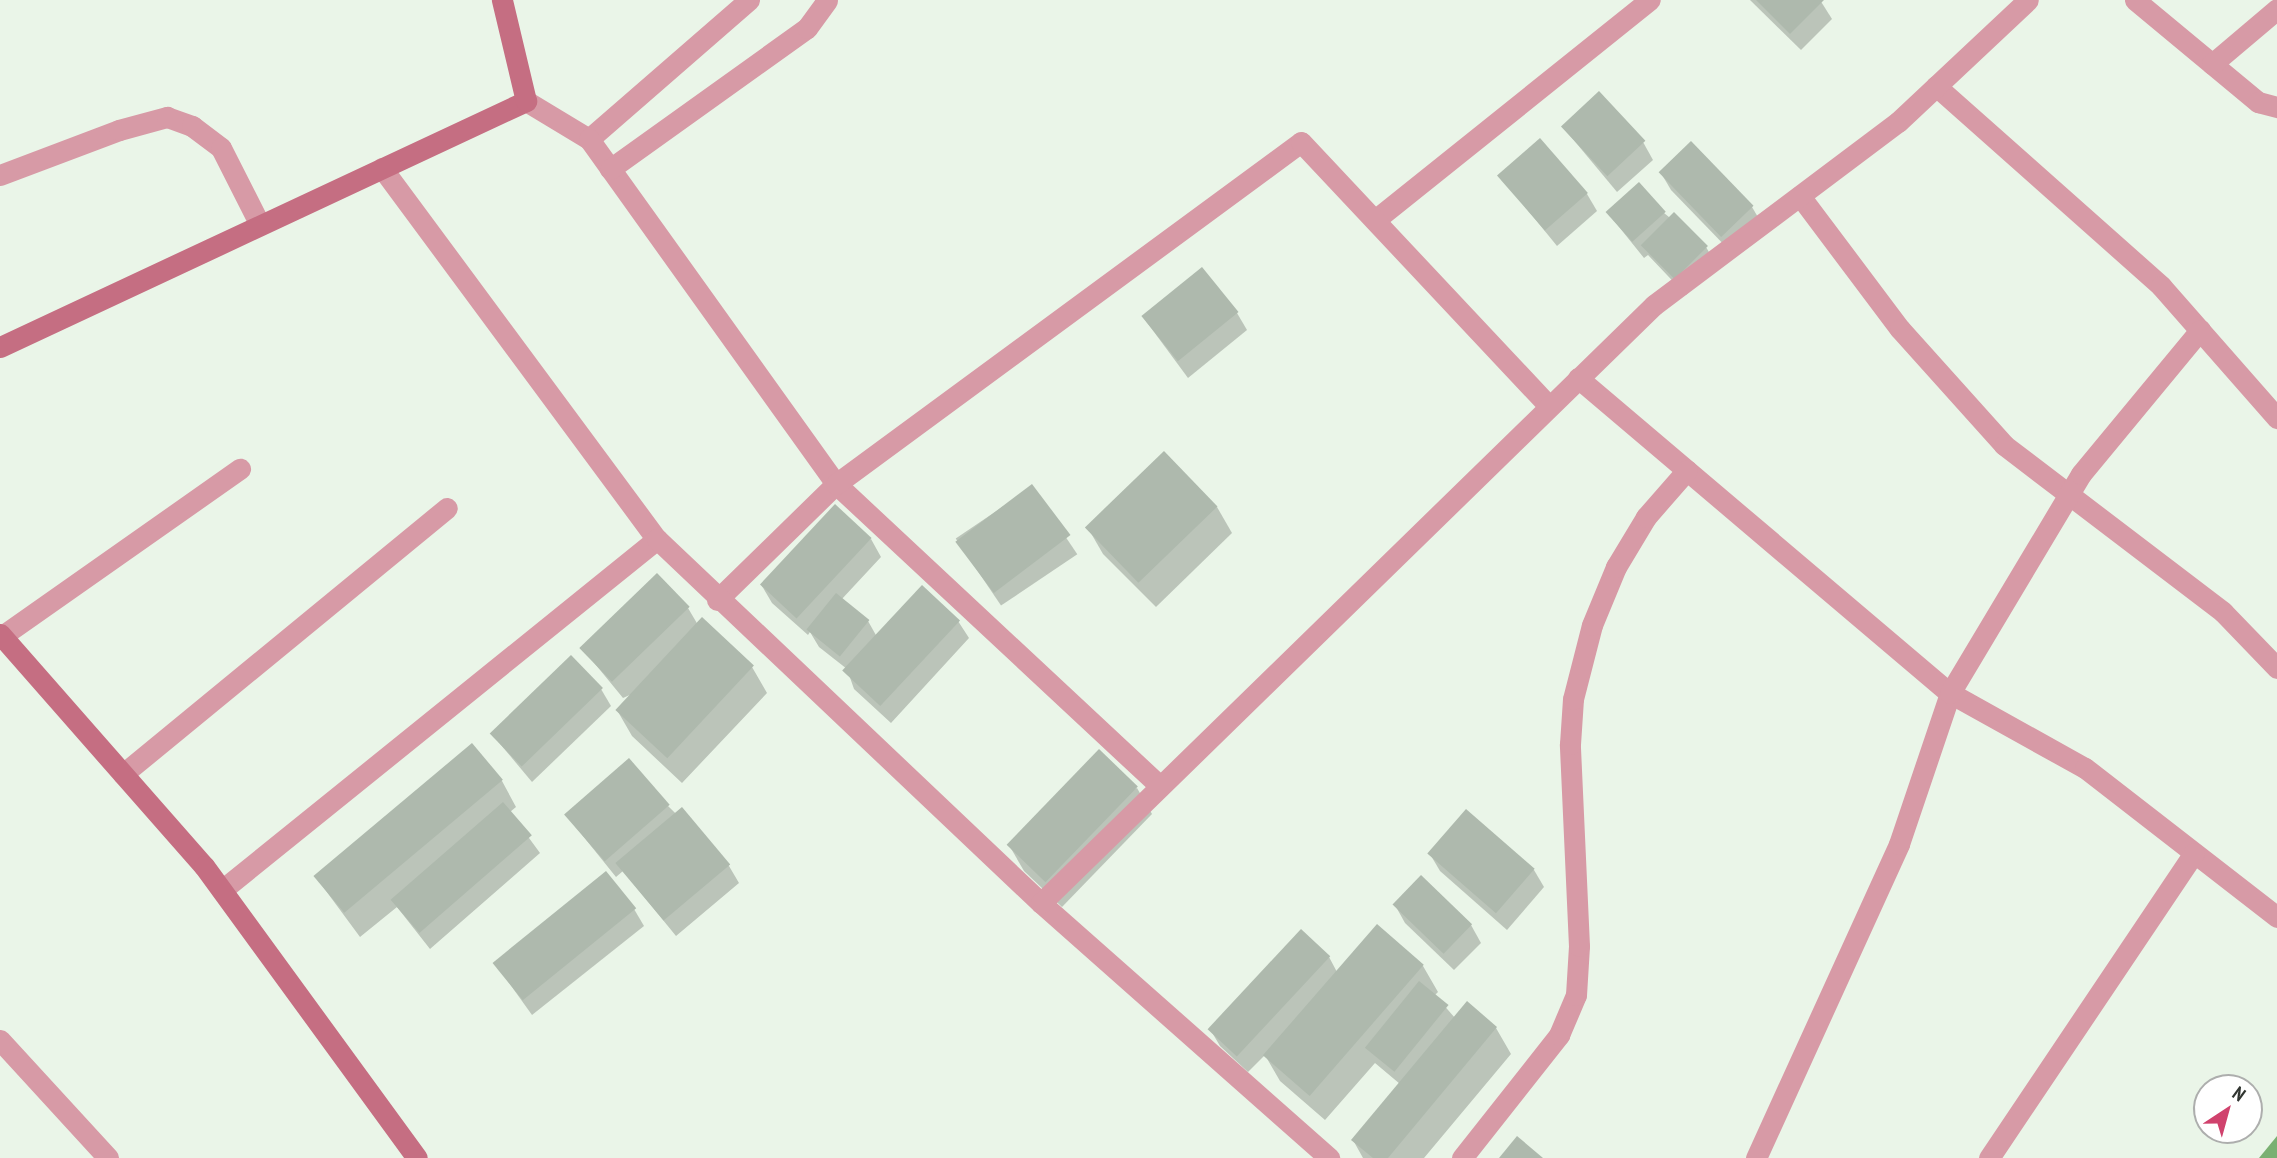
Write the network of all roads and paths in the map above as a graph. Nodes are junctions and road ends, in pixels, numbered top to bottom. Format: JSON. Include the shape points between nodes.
{"nodes":[{"id":1,"x":502,"y":0,"type":"edge"},
{"id":2,"x":748,"y":0,"type":"edge"},
{"id":3,"x":827,"y":0,"type":"edge"},
{"id":4,"x":1650,"y":0,"type":"edge"},
{"id":5,"x":2028,"y":0,"type":"edge"},
{"id":6,"x":2135,"y":0,"type":"edge"},
{"id":7,"x":2277,"y":9,"type":"edge"},
{"id":8,"x":2212,"y":64,"type":"junction"},
{"id":9,"x":1936,"y":86,"type":"junction"},
{"id":10,"x":526,"y":100,"type":"junction"},
{"id":11,"x":2277,"y":107,"type":"edge"},
{"id":12,"x":589,"y":139,"type":"junction"},
{"id":13,"x":382,"y":168,"type":"junction"},
{"id":14,"x":610,"y":169,"type":"junction"},
{"id":15,"x":0,"y":174,"type":"edge"},
{"id":16,"x":1800,"y":196,"type":"junction"},
{"id":17,"x":1375,"y":220,"type":"junction"},
{"id":18,"x":260,"y":225,"type":"junction"},
{"id":19,"x":2200,"y":330,"type":"junction"},
{"id":20,"x":0,"y":347,"type":"edge"},
{"id":21,"x":1578,"y":378,"type":"junction"},
{"id":22,"x":1549,"y":405,"type":"junction"},
{"id":23,"x":2277,"y":418,"type":"edge"},
{"id":24,"x":240,"y":469,"type":"dead end"},
{"id":25,"x":1687,"y":470,"type":"junction"},
{"id":26,"x":836,"y":484,"type":"junction"},
{"id":27,"x":2069,"y":494,"type":"junction"},
{"id":28,"x":447,"y":508,"type":"dead end"},
{"id":29,"x":657,"y":539,"type":"junction"},
{"id":30,"x":717,"y":600,"type":"junction"},
{"id":31,"x":1,"y":635,"type":"edge"},
{"id":32,"x":2277,"y":668,"type":"edge"},
{"id":33,"x":1950,"y":693,"type":"junction"},
{"id":34,"x":124,"y":774,"type":"junction"},
{"id":35,"x":1158,"y":785,"type":"junction"},
{"id":36,"x":2194,"y":853,"type":"junction"},
{"id":37,"x":222,"y":890,"type":"junction"},
{"id":38,"x":1041,"y":903,"type":"junction"},
{"id":39,"x":2277,"y":917,"type":"edge"},
{"id":40,"x":0,"y":1040,"type":"edge"},
{"id":41,"x":108,"y":1158,"type":"edge"},
{"id":42,"x":417,"y":1158,"type":"edge"},
{"id":43,"x":1329,"y":1158,"type":"edge"},
{"id":44,"x":1462,"y":1158,"type":"edge"},
{"id":45,"x":1756,"y":1158,"type":"edge"},
{"id":46,"x":1989,"y":1158,"type":"edge"}],
"edges":[{"from":1,"to":10,"type":"street"},
{"from":2,"to":12,"type":"street"},
{"from":3,"to":14,"type":"street","via":[[807,28]]},
{"from":4,"to":17,"type":"street"},
{"from":5,"to":9,"type":"street"},
{"from":6,"to":8,"type":"street"},
{"from":7,"to":8,"type":"street"},
{"from":8,"to":11,"type":"street","via":[[2258,102]]},
{"from":9,"to":16,"type":"street","via":[[1898,122]]},
{"from":9,"to":19,"type":"street","via":[[2161,286]]},
{"from":10,"to":12,"type":"street"},
{"from":10,"to":13,"type":"street"},
{"from":12,"to":14,"type":"street"},
{"from":13,"to":18,"type":"street"},
{"from":13,"to":29,"type":"street"},
{"from":14,"to":26,"type":"street"},
{"from":15,"to":18,"type":"street","via":[[167,117],[192,126],[220,148]]},
{"from":16,"to":21,"type":"street","via":[[1654,305]]},
{"from":16,"to":27,"type":"street","via":[[1900,329],[1965,405],[2004,445]]},
{"from":17,"to":22,"type":"street"},
{"from":17,"to":26,"type":"street","via":[[1301,142]]},
{"from":18,"to":20,"type":"street"},
{"from":19,"to":23,"type":"street"},
{"from":19,"to":27,"type":"street"},
{"from":21,"to":22,"type":"street"},
{"from":21,"to":25,"type":"street"},
{"from":22,"to":35,"type":"street"},
{"from":24,"to":31,"type":"street"},
{"from":25,"to":33,"type":"street"},
{"from":25,"to":44,"type":"street","via":[[1646,517],[1616,566],[1591,625],[1573,699],[1576,995],[1559,1035]]},
{"from":26,"to":30,"type":"street"},
{"from":26,"to":35,"type":"street"},
{"from":27,"to":32,"type":"street","via":[[2223,612]]},
{"from":27,"to":33,"type":"street"},
{"from":28,"to":34,"type":"street"},
{"from":29,"to":30,"type":"street"},
{"from":29,"to":37,"type":"street"},
{"from":30,"to":38,"type":"street"},
{"from":31,"to":34,"type":"street"},
{"from":33,"to":36,"type":"street","via":[[2085,768]]},
{"from":33,"to":45,"type":"street","via":[[1899,844]]},
{"from":34,"to":37,"type":"street"},
{"from":35,"to":38,"type":"street"},
{"from":36,"to":39,"type":"street"},
{"from":36,"to":46,"type":"street"},
{"from":37,"to":42,"type":"street"},
{"from":38,"to":43,"type":"street"},
{"from":40,"to":41,"type":"street"}]}
